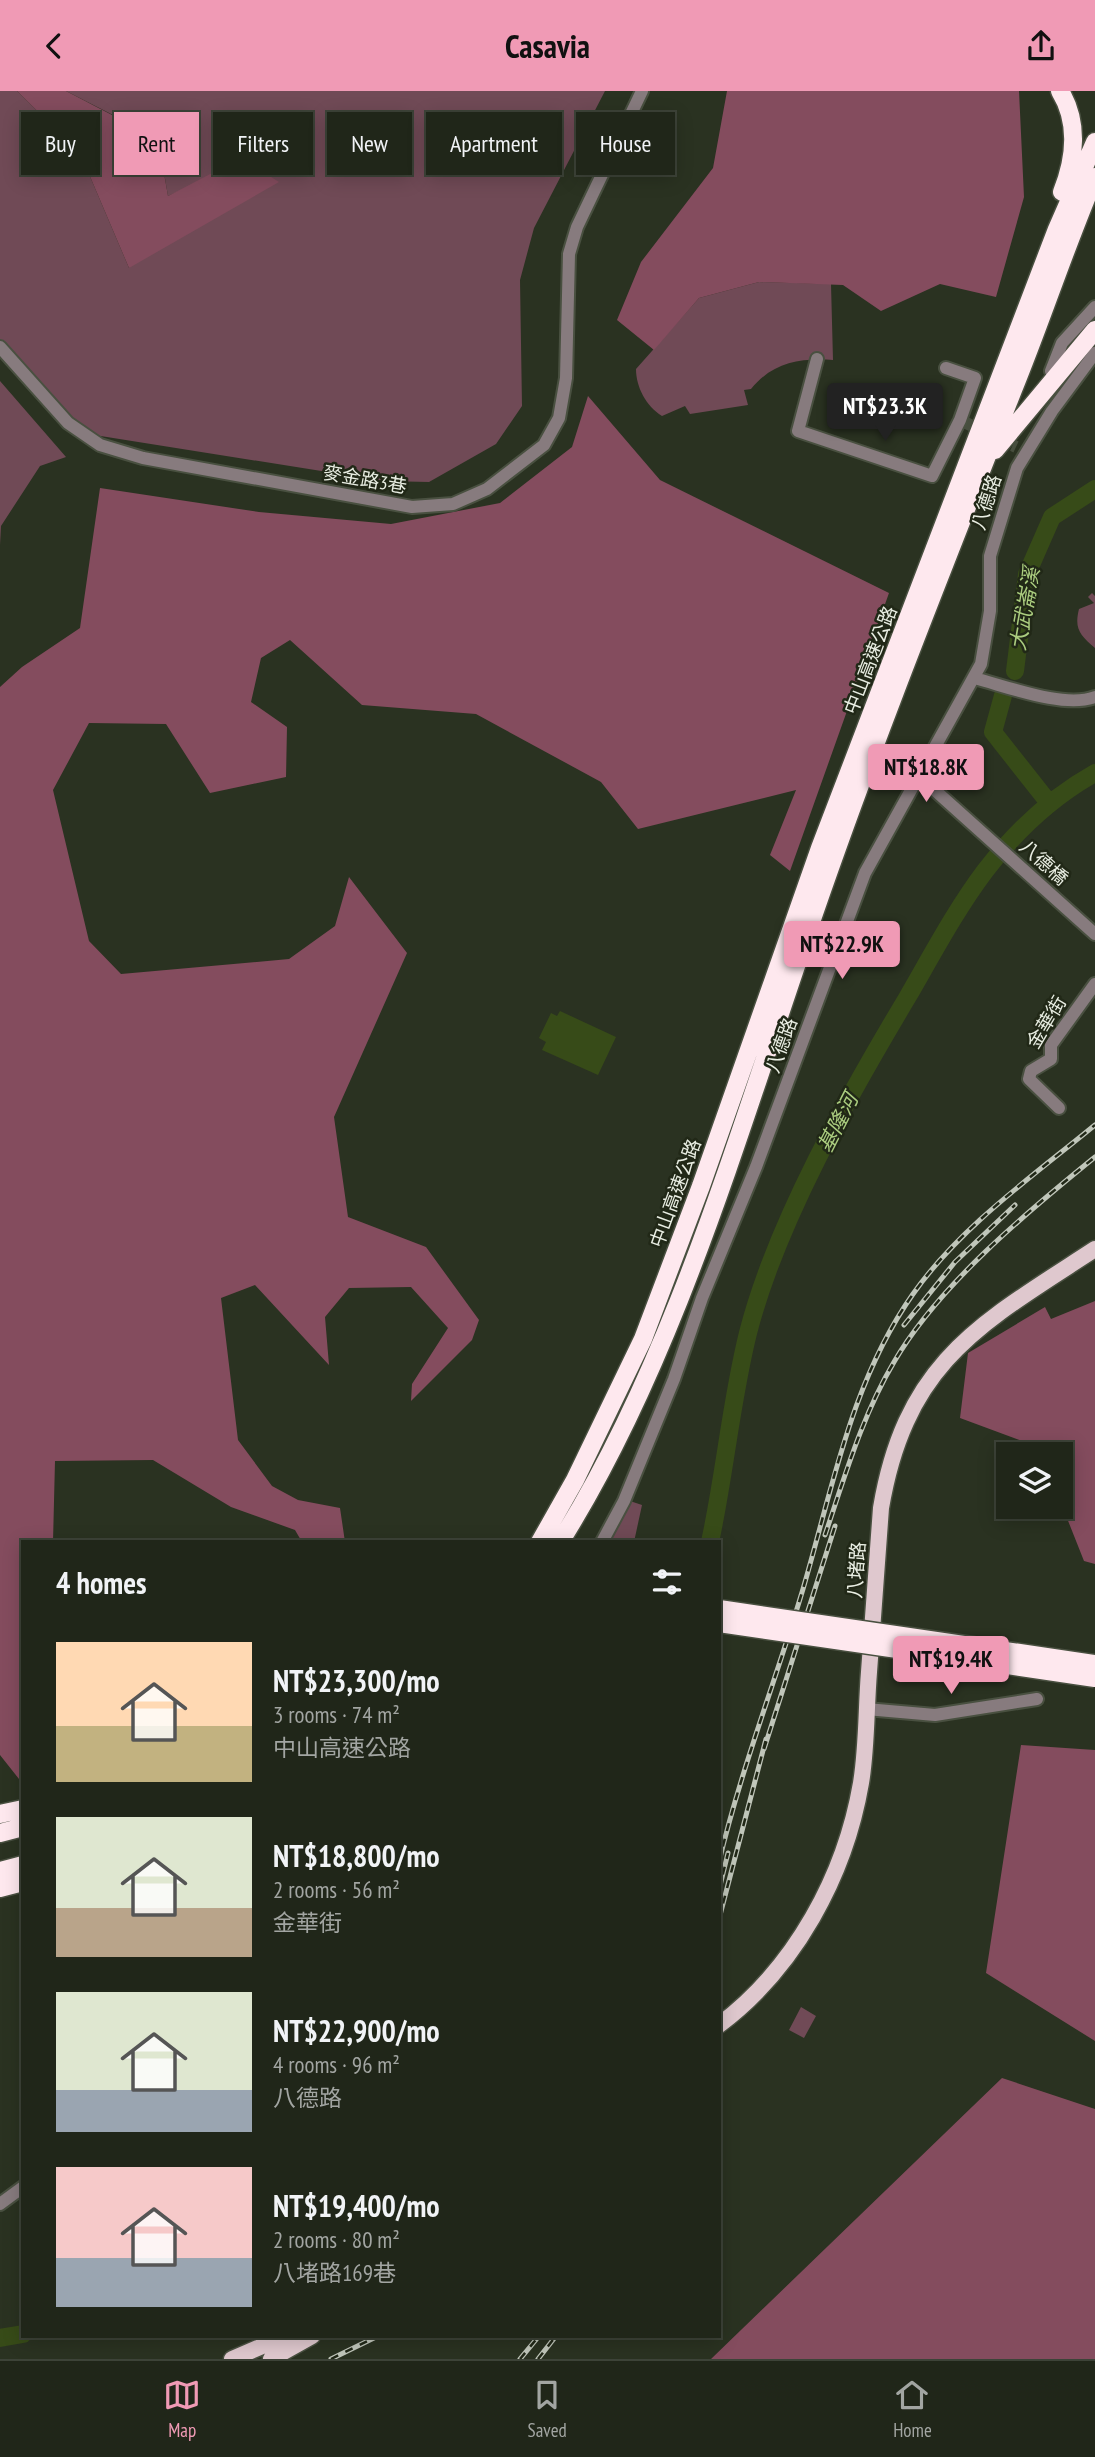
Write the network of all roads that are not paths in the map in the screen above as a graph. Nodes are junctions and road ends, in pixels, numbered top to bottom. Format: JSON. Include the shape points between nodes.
{"nodes":[{"id":1,"x":642,"y":91,"type":"edge"},
{"id":2,"x":1060,"y":91,"type":"edge"},
{"id":3,"x":1093,"y":143,"type":"edge"},
{"id":4,"x":1095,"y":177,"type":"edge"},
{"id":5,"x":1095,"y":307,"type":"edge"},
{"id":6,"x":1095,"y":330,"type":"edge"},
{"id":7,"x":0,"y":347,"type":"edge"},
{"id":8,"x":1095,"y":353,"type":"edge"},
{"id":9,"x":817,"y":359,"type":"dead end"},
{"id":10,"x":946,"y":368,"type":"dead end"},
{"id":11,"x":1005,"y":368,"type":"junction"},
{"id":12,"x":1051,"y":371,"type":"dead end"},
{"id":13,"x":1052,"y":396,"type":"dead end"},
{"id":14,"x":1052,"y":411,"type":"junction"},
{"id":15,"x":984,"y":464,"type":"junction"},
{"id":16,"x":974,"y":678,"type":"junction"},
{"id":17,"x":1095,"y":697,"type":"edge"},
{"id":18,"x":919,"y":776,"type":"junction"},
{"id":19,"x":1095,"y":934,"type":"edge"},
{"id":20,"x":1095,"y":984,"type":"edge"},
{"id":21,"x":1059,"y":1108,"type":"dead end"},
{"id":22,"x":1095,"y":1236,"type":"edge"},
{"id":23,"x":1095,"y":1249,"type":"edge"},
{"id":24,"x":541,"y":1540,"type":"edge"},
{"id":25,"x":560,"y":1540,"type":"edge"},
{"id":26,"x":604,"y":1540,"type":"edge"},
{"id":27,"x":721,"y":1609,"type":"edge"},
{"id":28,"x":721,"y":1618,"type":"edge"},
{"id":29,"x":721,"y":1623,"type":"edge"},
{"id":30,"x":721,"y":1630,"type":"edge"},
{"id":31,"x":947,"y":1643,"type":"junction"},
{"id":32,"x":1095,"y":1655,"type":"edge"},
{"id":33,"x":1095,"y":1664,"type":"edge"},
{"id":34,"x":1095,"y":1672,"type":"edge"},
{"id":35,"x":1095,"y":1678,"type":"edge"},
{"id":36,"x":1095,"y":1684,"type":"edge"},
{"id":37,"x":1037,"y":1699,"type":"dead end"},
{"id":38,"x":866,"y":1709,"type":"junction"},
{"id":39,"x":21,"y":1809,"type":"edge"},
{"id":40,"x":0,"y":1814,"type":"edge"},
{"id":41,"x":21,"y":1828,"type":"edge"},
{"id":42,"x":0,"y":1833,"type":"edge"},
{"id":43,"x":17,"y":1870,"type":"edge"},
{"id":44,"x":0,"y":1888,"type":"edge"},
{"id":45,"x":721,"y":2010,"type":"edge"},
{"id":46,"x":721,"y":2023,"type":"edge"},
{"id":47,"x":21,"y":2188,"type":"edge"},
{"id":48,"x":0,"y":2204,"type":"edge"},
{"id":49,"x":281,"y":2338,"type":"edge"},
{"id":50,"x":309,"y":2338,"type":"edge"},
{"id":51,"x":232,"y":2359,"type":"edge"},
{"id":52,"x":271,"y":2359,"type":"edge"}],
"edges":[{"from":1,"to":7,"type":"street","name":"麥金路3巷","via":[[569,254],[566,378],[559,418],[544,445],[517,469],[453,504],[412,507],[143,458],[100,445],[68,423]]},
{"from":2,"to":11,"type":"highway","via":[[1071,114],[1074,141],[1068,175],[1022,298]]},
{"from":3,"to":11,"type":"highway","name":"中山高速公路"},
{"from":4,"to":15,"type":"highway","name":"中山高速公路"},
{"from":5,"to":12,"type":"street","via":[[1062,343]]},
{"from":6,"to":15,"type":"highway"},
{"from":8,"to":14,"type":"street","name":"八德路"},
{"from":9,"to":10,"type":"street","via":[[798,431],[932,476],[962,421],[975,379]]},
{"from":11,"to":24,"type":"highway","name":"中山高速公路","via":[[820,848],[643,1339]]},
{"from":13,"to":14,"type":"street"},
{"from":14,"to":16,"type":"street","name":"八德路","via":[[1021,450],[993,543],[987,641]]},
{"from":15,"to":25,"type":"highway","name":"中山高速公路","via":[[831,863],[723,1178],[662,1339],[596,1485]]},
{"from":16,"to":17,"type":"street","via":[[1055,699]]},
{"from":16,"to":18,"type":"street","name":"八德路"},
{"from":18,"to":19,"type":"street","name":"八德橋"},
{"from":18,"to":26,"type":"street","name":"八德路","via":[[864,873],[674,1379]]},
{"from":20,"to":21,"type":"street","name":"金華街","via":[[1051,1045],[1051,1059],[1031,1071],[1029,1080]]},
{"from":22,"to":45,"type":"main road","name":"八堵路","via":[[1001,1298],[938,1351],[895,1415],[871,1507],[850,1781],[835,1841],[823,1876],[792,1928],[751,1983]]},
{"from":23,"to":38,"type":"main road","name":"八堵路","via":[[967,1337],[946,1358],[905,1419],[881,1508]]},
{"from":27,"to":31,"type":"highway","bridge":true},
{"from":28,"to":34,"type":"highway","bridge":true},
{"from":29,"to":35,"type":"highway","bridge":true},
{"from":30,"to":36,"type":"highway"},
{"from":31,"to":32,"type":"highway","bridge":true},
{"from":31,"to":33,"type":"highway","bridge":true},
{"from":37,"to":38,"type":"street","via":[[935,1715]]},
{"from":38,"to":46,"type":"main road","name":"八堵路","via":[[861,1782],[833,1880],[779,1965]]},
{"from":39,"to":40,"type":"highway"},
{"from":41,"to":42,"type":"highway"},
{"from":43,"to":44,"type":"highway"},
{"from":47,"to":48,"type":"street"},
{"from":49,"to":51,"type":"main road"},
{"from":50,"to":52,"type":"main road"}]}
